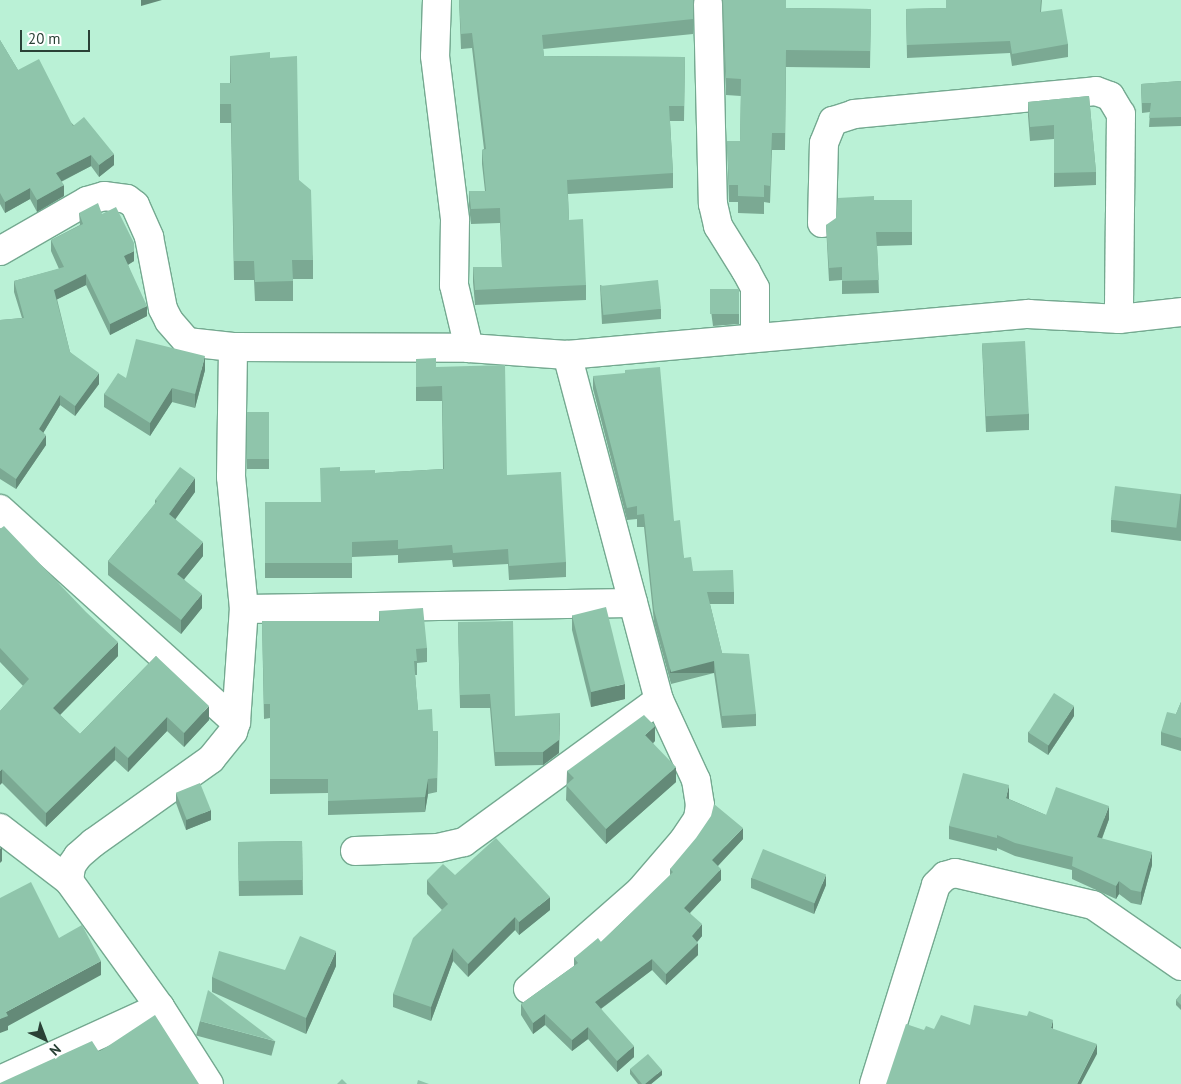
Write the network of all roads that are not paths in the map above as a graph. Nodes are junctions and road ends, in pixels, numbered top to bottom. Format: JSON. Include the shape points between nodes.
{"nodes":[{"id":1,"x":437,"y":0,"type":"edge"},
{"id":2,"x":708,"y":4,"type":"dead end"},
{"id":3,"x":822,"y":222,"type":"dead end"},
{"id":4,"x":2,"y":246,"type":"edge"},
{"id":5,"x":1181,"y":312,"type":"edge"},
{"id":6,"x":1119,"y":319,"type":"junction"},
{"id":7,"x":755,"y":338,"type":"junction"},
{"id":8,"x":233,"y":347,"type":"junction"},
{"id":9,"x":468,"y":348,"type":"junction"},
{"id":10,"x":567,"y":355,"type":"junction"},
{"id":11,"x":0,"y":509,"type":"edge"},
{"id":12,"x":633,"y":603,"type":"junction"},
{"id":13,"x":244,"y":609,"type":"junction"},
{"id":14,"x":659,"y":700,"type":"junction"},
{"id":15,"x":236,"y":722,"type":"junction"},
{"id":16,"x":0,"y":828,"type":"edge"},
{"id":17,"x":355,"y":851,"type":"dead end"},
{"id":18,"x":69,"y":881,"type":"junction"},
{"id":19,"x":1181,"y":966,"type":"edge"},
{"id":20,"x":528,"y":989,"type":"dead end"},
{"id":21,"x":160,"y":1006,"type":"junction"},
{"id":22,"x":0,"y":1080,"type":"edge"},
{"id":23,"x":209,"y":1084,"type":"edge"},
{"id":24,"x":874,"y":1084,"type":"edge"}],
"edges":[{"from":1,"to":9,"type":"street","via":[[435,56],[455,220],[454,285]]},
{"from":2,"to":7,"type":"street","via":[[713,204],[718,226],[755,288]]},
{"from":3,"to":6,"type":"street","via":[[824,143],[833,121],[854,114],[1096,91],[1110,96],[1121,114]]},
{"from":4,"to":8,"type":"street","via":[[88,201],[104,196],[127,199],[135,205],[149,237],[163,309],[169,320],[187,342]]},
{"from":5,"to":6,"type":"street"},
{"from":6,"to":7,"type":"street","via":[[1028,314]]},
{"from":7,"to":10,"type":"street"},
{"from":8,"to":9,"type":"street"},
{"from":8,"to":13,"type":"street","via":[[231,478]]},
{"from":9,"to":10,"type":"street"},
{"from":10,"to":12,"type":"street"},
{"from":11,"to":15,"type":"street"},
{"from":12,"to":13,"type":"street"},
{"from":12,"to":14,"type":"street"},
{"from":13,"to":15,"type":"street"},
{"from":14,"to":17,"type":"street","via":[[464,842],[438,848]]},
{"from":14,"to":20,"type":"street","via":[[696,780],[700,805],[698,820],[640,891]]},
{"from":15,"to":18,"type":"street","via":[[233,732],[211,759],[78,856],[71,866]]},
{"from":16,"to":18,"type":"street"},
{"from":18,"to":21,"type":"street"},
{"from":19,"to":24,"type":"street","via":[[1093,905],[955,873],[945,876],[936,885]]},
{"from":21,"to":22,"type":"street"},
{"from":21,"to":23,"type":"street"}]}
